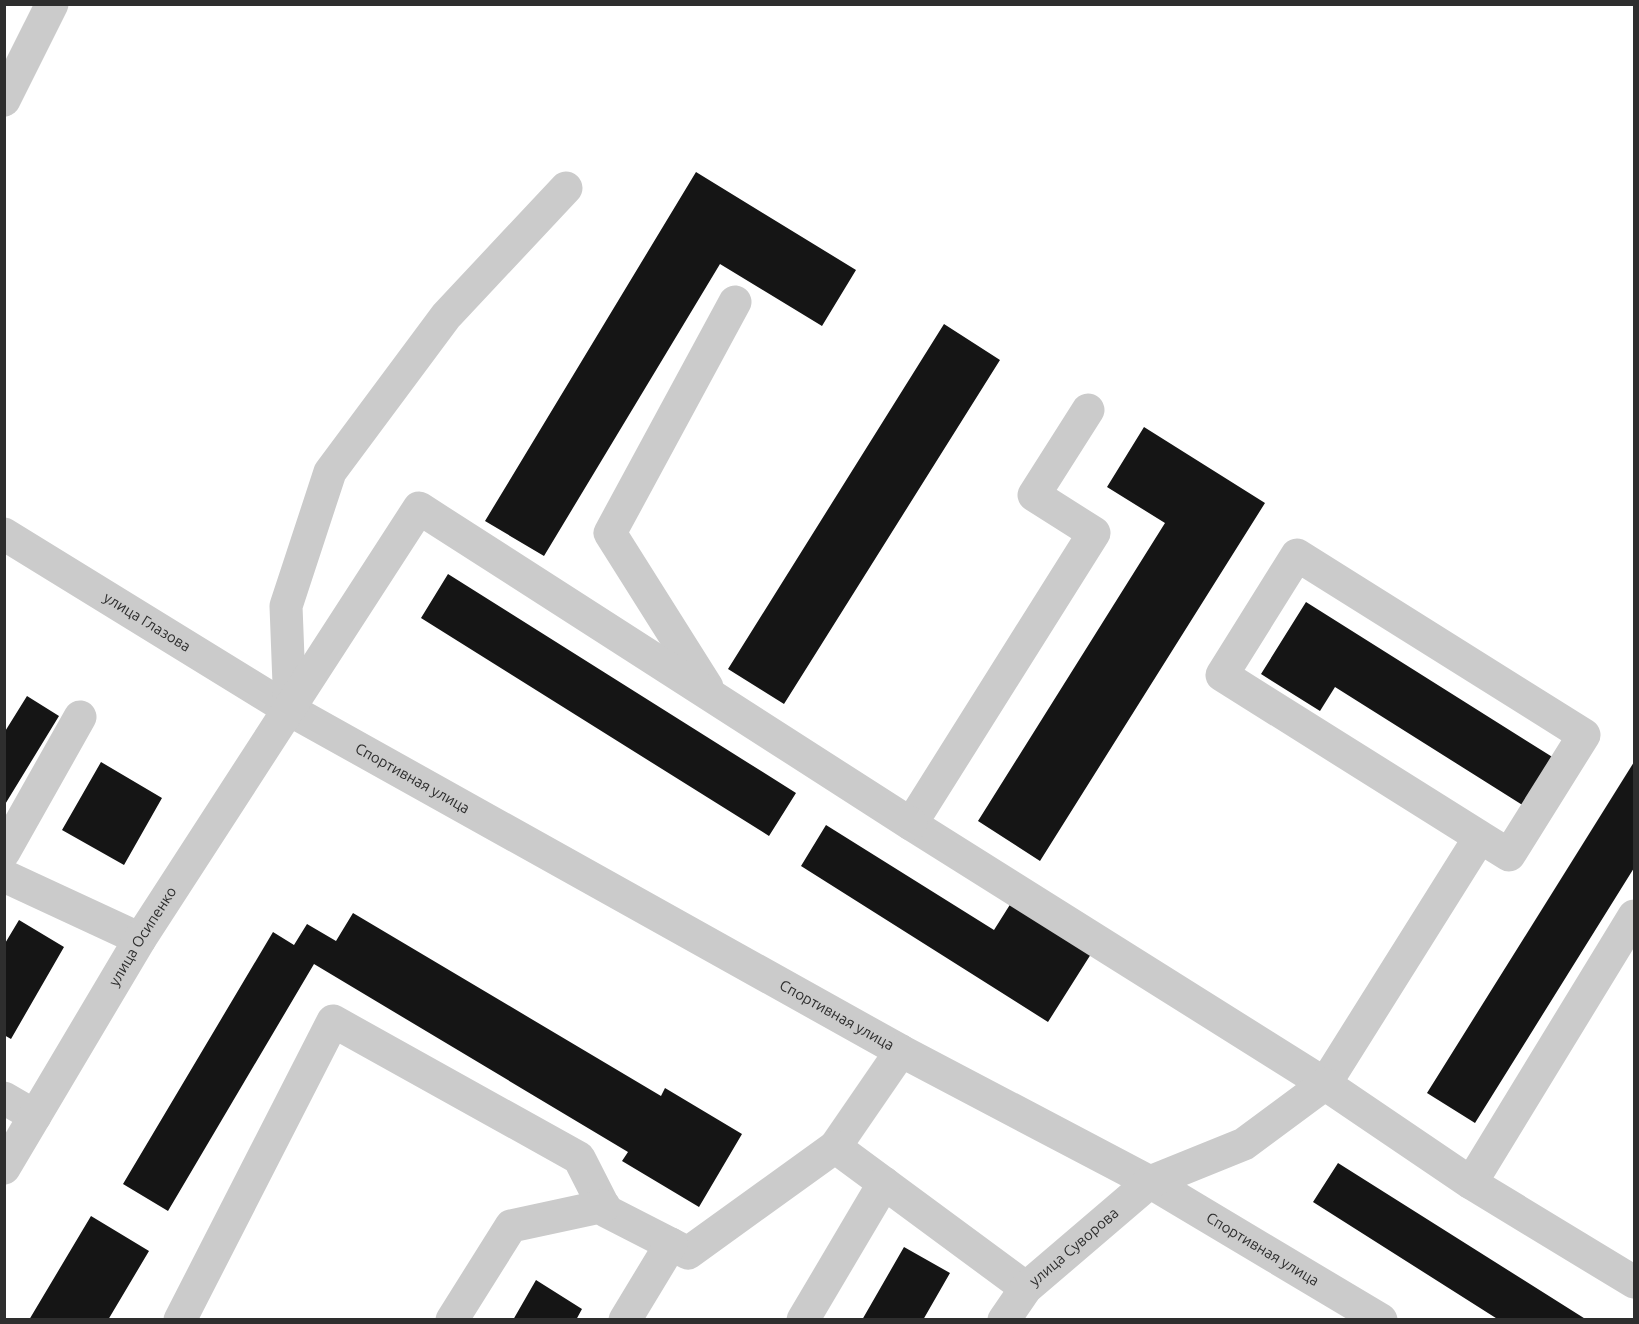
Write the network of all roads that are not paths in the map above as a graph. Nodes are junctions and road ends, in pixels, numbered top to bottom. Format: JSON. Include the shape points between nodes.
{"nodes":[{"id":1,"x":52,"y":4,"type":"edge"},
{"id":2,"x":4,"y":100,"type":"edge"},
{"id":3,"x":566,"y":188,"type":"dead end"},
{"id":4,"x":735,"y":302,"type":"dead end"},
{"id":5,"x":1088,"y":410,"type":"dead end"},
{"id":6,"x":4,"y":534,"type":"edge"},
{"id":7,"x":713,"y":696,"type":"junction"},
{"id":8,"x":290,"y":710,"type":"junction"},
{"id":9,"x":80,"y":717,"type":"dead end"},
{"id":10,"x":911,"y":824,"type":"junction"},
{"id":11,"x":1480,"y":837,"type":"junction"},
{"id":12,"x":4,"y":852,"type":"edge"},
{"id":13,"x":4,"y":876,"type":"edge"},
{"id":14,"x":1635,"y":916,"type":"edge"},
{"id":15,"x":140,"y":939,"type":"junction"},
{"id":16,"x":901,"y":1051,"type":"junction"},
{"id":17,"x":1324,"y":1084,"type":"junction"},
{"id":18,"x":4,"y":1098,"type":"edge"},
{"id":19,"x":35,"y":1116,"type":"junction"},
{"id":20,"x":835,"y":1147,"type":"junction"},
{"id":21,"x":4,"y":1168,"type":"edge"},
{"id":22,"x":1150,"y":1182,"type":"junction"},
{"id":23,"x":884,"y":1183,"type":"junction"},
{"id":24,"x":1471,"y":1183,"type":"junction"},
{"id":25,"x":604,"y":1206,"type":"junction"},
{"id":26,"x":671,"y":1244,"type":"junction"},
{"id":27,"x":1635,"y":1282,"type":"edge"},
{"id":28,"x":1026,"y":1288,"type":"junction"},
{"id":29,"x":180,"y":1320,"type":"edge"},
{"id":30,"x":452,"y":1320,"type":"edge"},
{"id":31,"x":625,"y":1320,"type":"edge"},
{"id":32,"x":803,"y":1320,"type":"edge"},
{"id":33,"x":1004,"y":1320,"type":"edge"},
{"id":34,"x":1381,"y":1320,"type":"edge"}],
"edges":[{"from":1,"to":2,"type":"street"},
{"from":3,"to":8,"type":"street","via":[[446,316],[330,472],[286,606]]},
{"from":4,"to":7,"type":"street","via":[[610,532]]},
{"from":5,"to":10,"type":"street","via":[[1034,495],[1094,533]]},
{"from":6,"to":8,"type":"street","name":"улица Глазова"},
{"from":7,"to":8,"type":"street","name":"улица Осипенко","via":[[419,508]]},
{"from":7,"to":10,"type":"street"},
{"from":8,"to":15,"type":"street","name":"улица Осипенко"},
{"from":8,"to":16,"type":"street","name":"Спортивная улица"},
{"from":9,"to":12,"type":"street"},
{"from":10,"to":17,"type":"street"},
{"from":11,"to":11,"type":"street","via":[[1509,855],[1584,735],[1297,555],[1222,675]]},
{"from":11,"to":17,"type":"street"},
{"from":13,"to":15,"type":"street"},
{"from":14,"to":24,"type":"street"},
{"from":15,"to":19,"type":"street","name":"улица Осипенко"},
{"from":16,"to":20,"type":"street"},
{"from":16,"to":22,"type":"street","name":"Спортивная улица"},
{"from":17,"to":22,"type":"street","name":"улица Суворова","via":[[1244,1144]]},
{"from":17,"to":24,"type":"street"},
{"from":18,"to":19,"type":"street"},
{"from":19,"to":21,"type":"street","name":"улица Осипенко"},
{"from":20,"to":23,"type":"street"},
{"from":20,"to":26,"type":"street","via":[[688,1253]]},
{"from":22,"to":28,"type":"street","name":"улица Суворова"},
{"from":22,"to":34,"type":"street","name":"Спортивная улица"},
{"from":23,"to":28,"type":"street"},
{"from":23,"to":32,"type":"street"},
{"from":24,"to":27,"type":"street"},
{"from":25,"to":26,"type":"street"},
{"from":25,"to":29,"type":"street","via":[[579,1158],[333,1021]]},
{"from":25,"to":30,"type":"street","via":[[511,1226]]},
{"from":26,"to":31,"type":"street"},
{"from":28,"to":33,"type":"street","name":"улица Суворова"}]}
